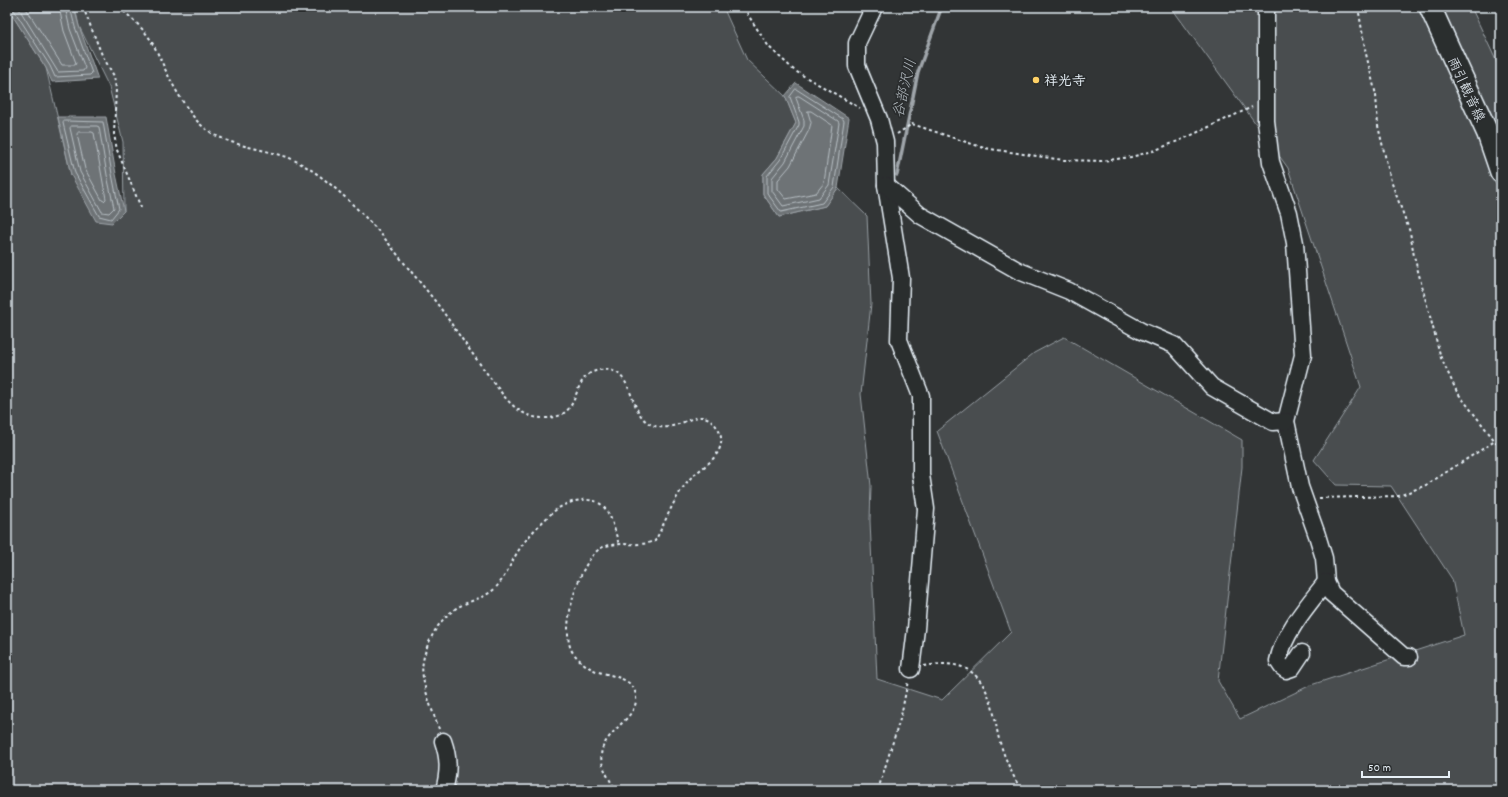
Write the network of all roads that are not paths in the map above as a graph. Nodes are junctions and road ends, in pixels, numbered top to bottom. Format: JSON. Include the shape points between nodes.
{"nodes":[{"id":1,"x":874,"y":7,"type":"edge"},
{"id":2,"x":1266,"y":7,"type":"edge"},
{"id":3,"x":1430,"y":7,"type":"edge"},
{"id":4,"x":1501,"y":172,"type":"edge"},
{"id":5,"x":886,"y":185,"type":"junction"},
{"id":6,"x":1286,"y":421,"type":"junction"},
{"id":7,"x":1326,"y":582,"type":"junction"},
{"id":8,"x":1302,"y":653,"type":"dead end"},
{"id":9,"x":1409,"y":657,"type":"dead end"},
{"id":10,"x":911,"y":669,"type":"road end"},
{"id":11,"x":443,"y":740,"type":"road end"},
{"id":12,"x":444,"y":790,"type":"edge"}],
"edges":[{"from":1,"to":5,"type":"street","via":[[857,43],[857,66],[886,142]]},
{"from":2,"to":6,"type":"street","via":[[1266,120],[1271,162],[1289,213],[1295,243],[1303,355]]},
{"from":3,"to":4,"type":"main road","name":"雨引観音線","via":[[1488,134]]},
{"from":5,"to":6,"type":"street","via":[[920,215],[1019,271],[1069,291],[1141,331],[1174,345],[1212,387],[1273,422]]},
{"from":5,"to":10,"type":"street","via":[[901,278],[898,340],[921,396],[921,475],[926,509]]},
{"from":6,"to":7,"type":"street","via":[[1300,487],[1324,558]]},
{"from":7,"to":8,"type":"street","via":[[1296,622],[1278,661],[1286,670],[1292,668]]},
{"from":7,"to":9,"type":"street","via":[[1331,593],[1404,657]]},
{"from":11,"to":12,"type":"street","via":[[448,767]]}]}
